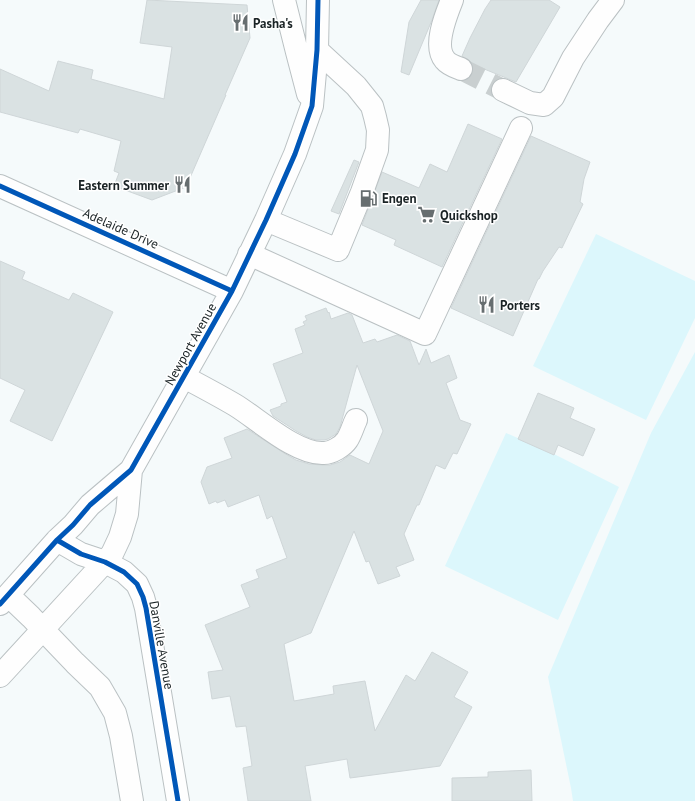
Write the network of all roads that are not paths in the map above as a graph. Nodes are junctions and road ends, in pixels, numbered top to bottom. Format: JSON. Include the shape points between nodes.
{"nodes":[{"id":1,"x":284,"y":0,"type":"edge"},
{"id":2,"x":318,"y":0,"type":"edge"},
{"id":3,"x":452,"y":0,"type":"edge"},
{"id":4,"x":613,"y":0,"type":"edge"},
{"id":5,"x":317,"y":50,"type":"junction"},
{"id":6,"x":461,"y":69,"type":"tunnel mouth"},
{"id":7,"x":502,"y":90,"type":"tunnel mouth"},
{"id":8,"x":312,"y":106,"type":"junction"},
{"id":9,"x":521,"y":128,"type":"dead end"},
{"id":10,"x":0,"y":186,"type":"edge"},
{"id":11,"x":266,"y":220,"type":"junction"},
{"id":12,"x":249,"y":254,"type":"junction"},
{"id":13,"x":232,"y":291,"type":"junction"},
{"id":14,"x":184,"y":376,"type":"junction"},
{"id":15,"x":356,"y":420,"type":"dead end"},
{"id":16,"x":131,"y":470,"type":"junction"},
{"id":17,"x":57,"y":540,"type":"junction"},
{"id":18,"x":105,"y":562,"type":"junction"},
{"id":19,"x":4,"y":600,"type":"edge"},
{"id":20,"x":43,"y":630,"type":"junction"},
{"id":21,"x":0,"y":676,"type":"edge"},
{"id":22,"x":132,"y":801,"type":"edge"},
{"id":23,"x":178,"y":801,"type":"edge"}],
"edges":[{"from":1,"to":8,"type":"street"},
{"from":2,"to":5,"type":"street","name":"Newport Avenue"},
{"from":3,"to":6,"type":"street","via":[[440,40],[440,50],[445,60]]},
{"from":4,"to":7,"type":"street","via":[[573,58],[552,97],[544,105],[530,103]]},
{"from":5,"to":8,"type":"street","name":"Newport Avenue"},
{"from":5,"to":11,"type":"street","via":[[356,86],[372,106],[378,130],[377,150],[338,250]]},
{"from":8,"to":11,"type":"street","name":"Newport Avenue","via":[[296,154]]},
{"from":9,"to":12,"type":"street","via":[[426,334]]},
{"from":10,"to":13,"type":"street","name":"Adelaide Drive"},
{"from":11,"to":12,"type":"street","name":"Newport Avenue"},
{"from":12,"to":13,"type":"street","name":"Newport Avenue"},
{"from":13,"to":14,"type":"street","name":"Newport Avenue"},
{"from":14,"to":15,"type":"street","via":[[235,405],[291,444],[316,453],[325,454],[347,441]]},
{"from":14,"to":16,"type":"street","name":"Newport Avenue"},
{"from":16,"to":17,"type":"street","name":"Newport Avenue","via":[[90,505]]},
{"from":16,"to":18,"type":"street","name":"Newport Avenue","via":[[127,514],[120,537]]},
{"from":17,"to":18,"type":"street","name":"Danville Avenue","via":[[81,554]]},
{"from":17,"to":19,"type":"street","name":"Newport Avenue"},
{"from":18,"to":20,"type":"street","name":"Newport Avenue"},
{"from":18,"to":23,"type":"street","name":"Danville Avenue","via":[[124,572],[137,584],[143,597]]},
{"from":19,"to":20,"type":"street","via":[[26,612]]},
{"from":20,"to":21,"type":"street","name":"Newport Avenue"},
{"from":20,"to":22,"type":"street","via":[[100,687],[114,713]]}]}
